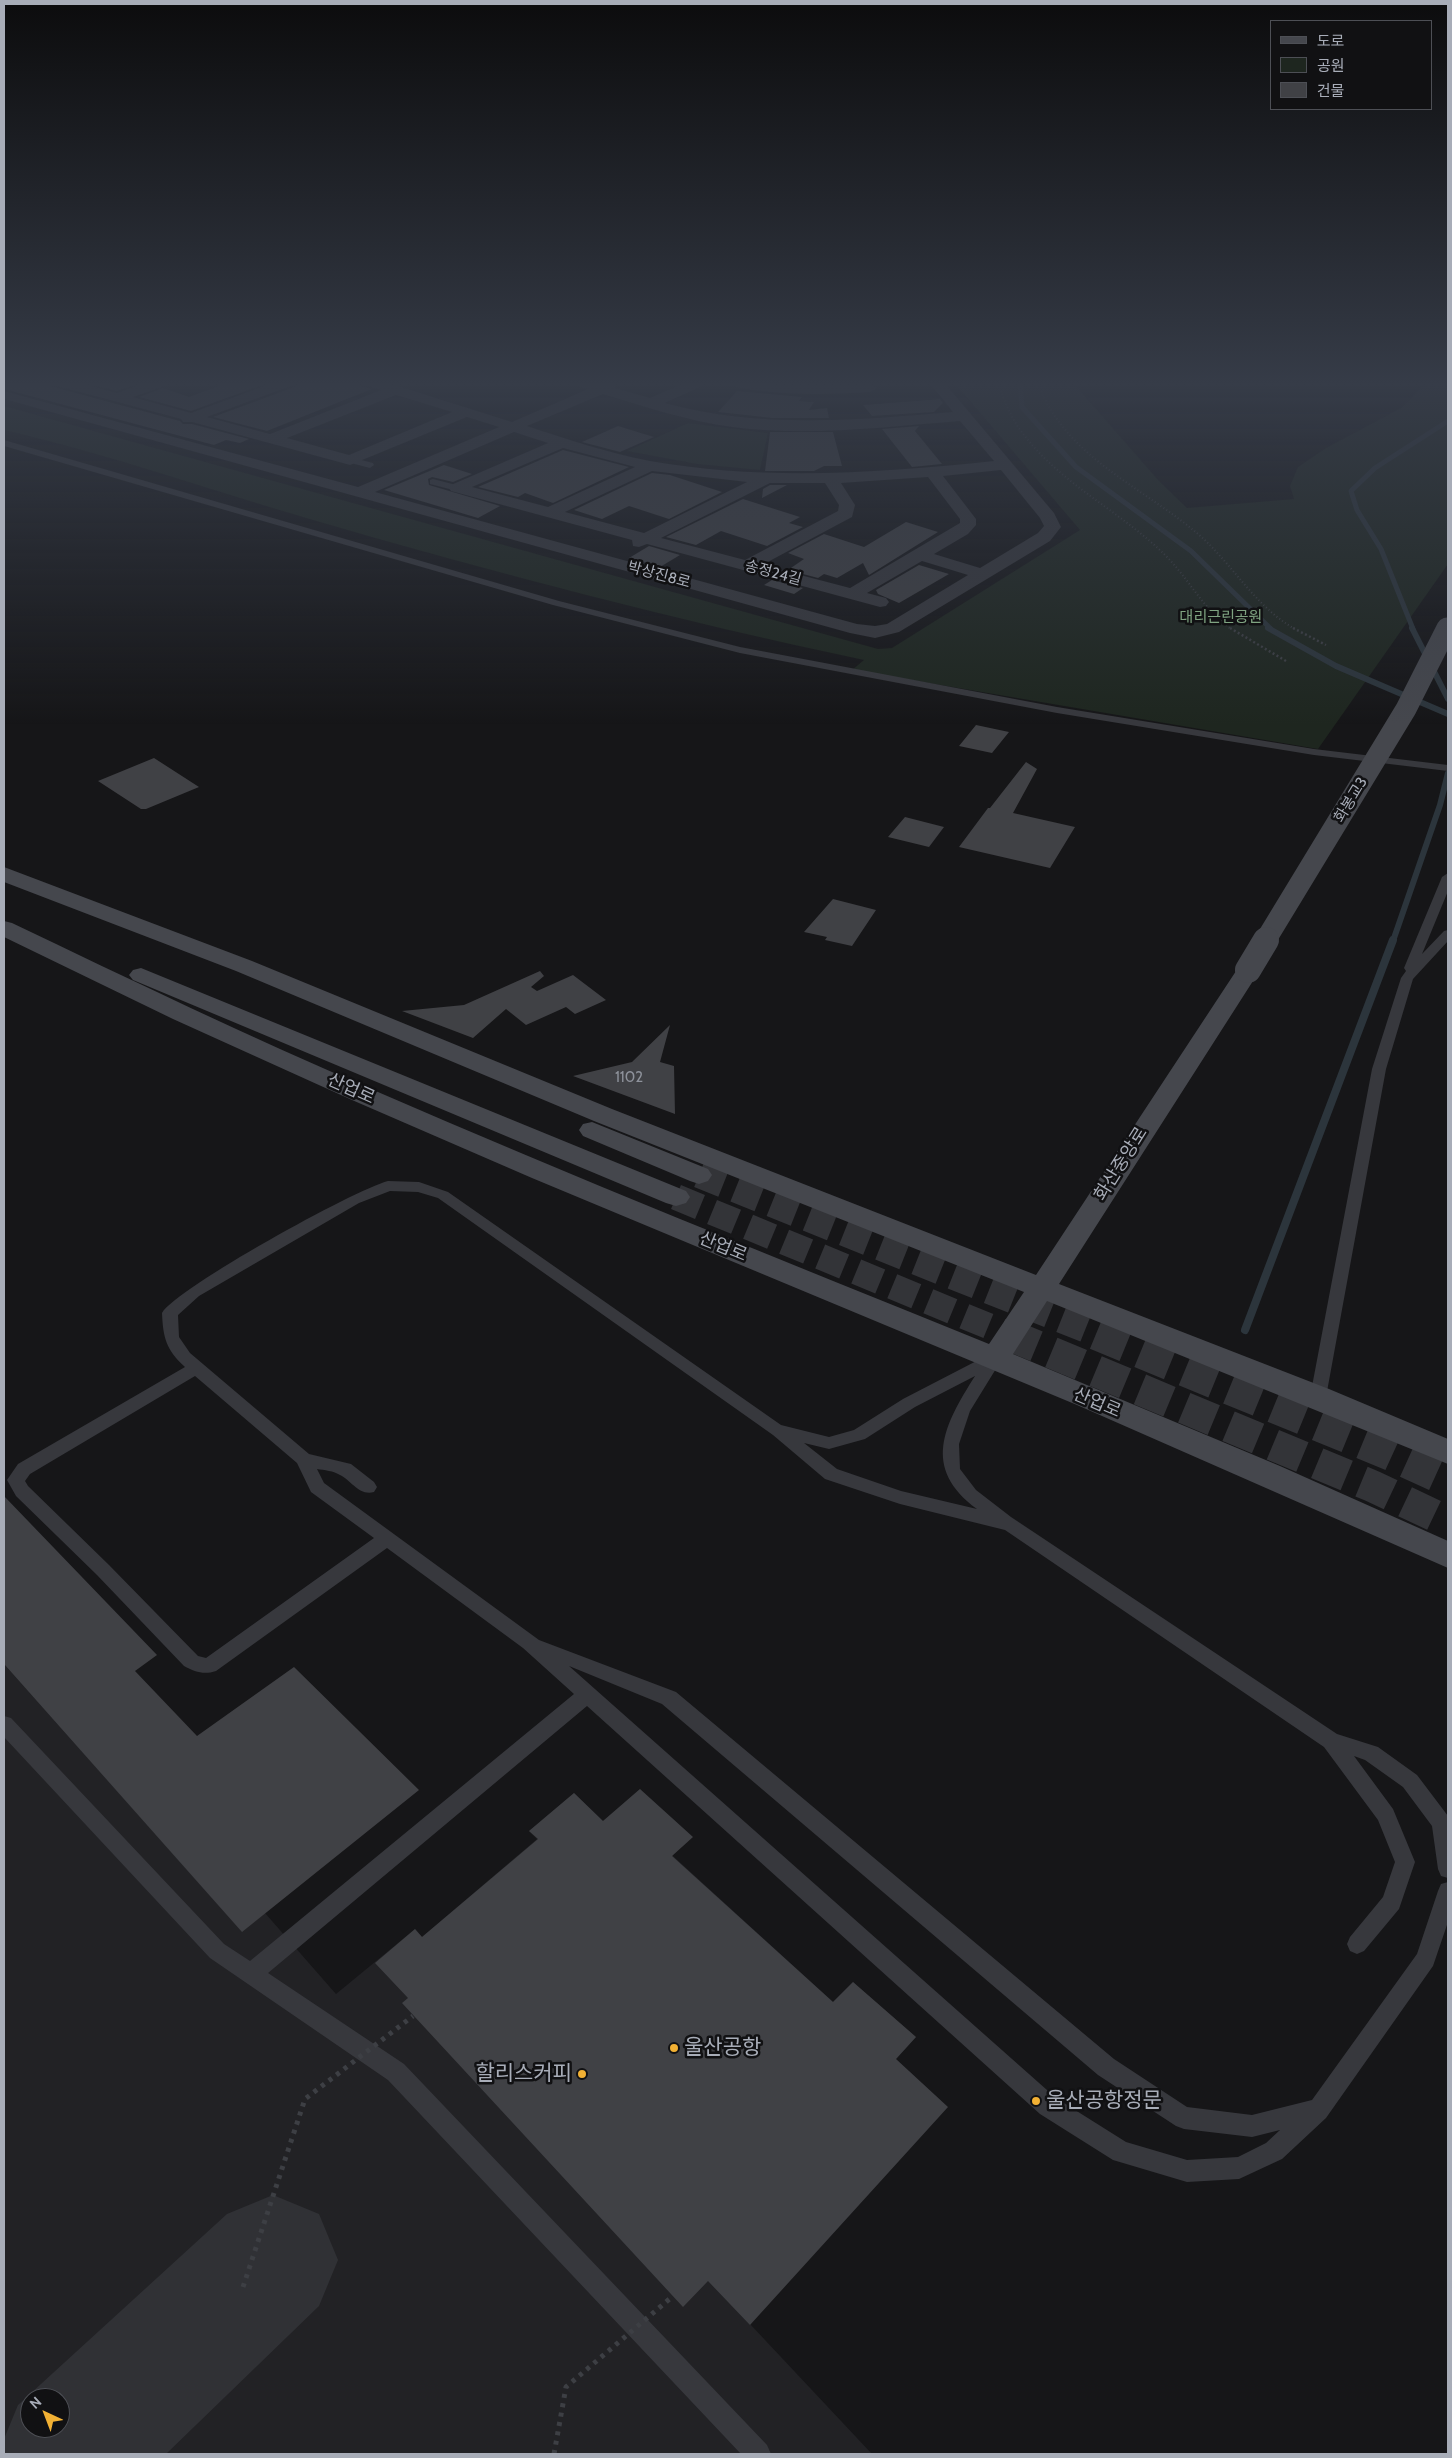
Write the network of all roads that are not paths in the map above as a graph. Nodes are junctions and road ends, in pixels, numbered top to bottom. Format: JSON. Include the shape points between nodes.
{"nodes":[{"id":1,"x":183,"y":496,"type":"edge"},
{"id":2,"x":369,"y":496,"type":"edge"},
{"id":3,"x":485,"y":496,"type":"edge"},
{"id":4,"x":586,"y":496,"type":"edge"},
{"id":5,"x":732,"y":496,"type":"edge"},
{"id":6,"x":841,"y":496,"type":"edge"},
{"id":7,"x":950,"y":496,"type":"edge"},
{"id":8,"x":1030,"y":496,"type":"edge"},
{"id":9,"x":549,"y":513,"type":"junction"},
{"id":10,"x":646,"y":539,"type":"junction"},
{"id":11,"x":920,"y":555,"type":"junction"},
{"id":12,"x":604,"y":560,"type":"junction"},
{"id":13,"x":747,"y":566,"type":"junction"},
{"id":14,"x":982,"y":574,"type":"junction"},
{"id":15,"x":853,"y":594,"type":"junction"},
{"id":16,"x":880,"y":602,"type":"dead end"},
{"id":17,"x":1448,"y":626,"type":"edge"},
{"id":18,"x":1448,"y":768,"type":"edge"},
{"id":19,"x":4,"y":874,"type":"edge"},
{"id":20,"x":1448,"y":877,"type":"edge"},
{"id":21,"x":4,"y":882,"type":"edge"},
{"id":22,"x":4,"y":917,"type":"edge"},
{"id":23,"x":4,"y":928,"type":"edge"},
{"id":24,"x":1448,"y":934,"type":"edge"},
{"id":25,"x":1248,"y":970,"type":"joint"},
{"id":26,"x":1406,"y":978,"type":"junction"},
{"id":27,"x":699,"y":1175,"type":"tunnel mouth"},
{"id":28,"x":676,"y":1197,"type":"tunnel mouth"},
{"id":29,"x":1042,"y":1288,"type":"junction"},
{"id":30,"x":994,"y":1359,"type":"junction"},
{"id":31,"x":197,"y":1367,"type":"junction"},
{"id":32,"x":1318,"y":1397,"type":"junction"},
{"id":33,"x":776,"y":1430,"type":"junction"},
{"id":34,"x":1448,"y":1452,"type":"edge"},
{"id":35,"x":304,"y":1459,"type":"junction"},
{"id":36,"x":368,"y":1487,"type":"dead end"},
{"id":37,"x":1010,"y":1524,"type":"junction"},
{"id":38,"x":386,"y":1539,"type":"junction"},
{"id":39,"x":1448,"y":1555,"type":"edge"},
{"id":40,"x":530,"y":1643,"type":"junction"},
{"id":41,"x":587,"y":1695,"type":"junction"},
{"id":42,"x":4,"y":1724,"type":"edge"},
{"id":43,"x":1331,"y":1742,"type":"junction"},
{"id":44,"x":1448,"y":1869,"type":"edge"},
{"id":45,"x":1448,"y":1891,"type":"edge"},
{"id":46,"x":1357,"y":1944,"type":"dead end"},
{"id":47,"x":251,"y":1974,"type":"junction"},
{"id":48,"x":1318,"y":2110,"type":"junction"},
{"id":49,"x":758,"y":2454,"type":"edge"}],
"edges":[{"from":1,"to":18,"type":"lane","via":[[537,598],[740,650],[1057,710],[1314,752]]},
{"from":2,"to":12,"type":"street","name":"박상진8로"},
{"from":3,"to":9,"type":"street","name":"송정24길"},
{"from":4,"to":9,"type":"street"},
{"from":5,"to":10,"type":"street"},
{"from":6,"to":13,"type":"street","via":[[847,505],[846,513]]},
{"from":7,"to":11,"type":"street","via":[[968,519],[968,525]]},
{"from":8,"to":14,"type":"street","name":"박상진8로","via":[[1053,527],[1044,537]]},
{"from":9,"to":10,"type":"street","name":"송정24길"},
{"from":10,"to":12,"type":"street"},
{"from":10,"to":13,"type":"street","name":"송정24길"},
{"from":11,"to":14,"type":"street"},
{"from":11,"to":15,"type":"street"},
{"from":12,"to":14,"type":"street","name":"박상진8로","via":[[866,631],[893,628]]},
{"from":13,"to":15,"type":"street","name":"송정24길"},
{"from":15,"to":16,"type":"street","name":"송정24길"},
{"from":17,"to":25,"type":"main road","name":"화봉교3","bridge":true,"via":[[1406,708]]},
{"from":19,"to":29,"type":"main road","via":[[235,962],[603,1115]]},
{"from":20,"to":26,"type":"lane"},
{"from":21,"to":27,"type":"main road"},
{"from":22,"to":28,"type":"main road","name":"산업로"},
{"from":23,"to":30,"type":"main road","name":"산업로","via":[[338,1084]]},
{"from":24,"to":26,"type":"lane"},
{"from":25,"to":29,"type":"main road","name":"화산중앙로"},
{"from":26,"to":32,"type":"lane","via":[[1379,1069]]},
{"from":29,"to":30,"type":"main road","name":"화산중앙로"},
{"from":29,"to":32,"type":"main road"},
{"from":30,"to":33,"type":"lane","via":[[909,1403],[859,1436],[829,1443]]},
{"from":30,"to":37,"type":"lane","via":[[962,1410],[951,1444],[952,1470],[970,1495]]},
{"from":30,"to":39,"type":"main road","name":"산업로","via":[[1347,1508]]},
{"from":31,"to":33,"type":"lane","via":[[184,1356],[171,1336],[170,1313],[194,1292],[354,1200],[388,1186],[419,1187],[444,1195]]},
{"from":31,"to":35,"type":"lane"},
{"from":31,"to":38,"type":"lane","via":[[24,1470],[16,1480],[22,1491],[191,1661],[199,1666],[209,1666]]},
{"from":32,"to":34,"type":"main road"},
{"from":33,"to":37,"type":"lane","via":[[831,1474],[900,1497]]},
{"from":35,"to":36,"type":"lane","via":[[346,1469]]},
{"from":35,"to":38,"type":"lane","via":[[317,1487]]},
{"from":37,"to":43,"type":"lane"},
{"from":38,"to":40,"type":"lane"},
{"from":40,"to":41,"type":"lane"},
{"from":40,"to":48,"type":"lane","via":[[669,1698],[1106,2067],[1184,2118],[1252,2126]]},
{"from":41,"to":47,"type":"lane"},
{"from":41,"to":48,"type":"lane","via":[[1048,2106],[1121,2152],[1187,2172],[1239,2168],[1274,2151]]},
{"from":42,"to":47,"type":"lane","via":[[217,1951]]},
{"from":43,"to":44,"type":"lane","via":[[1371,1753],[1410,1781],[1442,1823]]},
{"from":43,"to":46,"type":"lane","via":[[1386,1815],[1405,1862],[1392,1902]]},
{"from":45,"to":48,"type":"lane","via":[[1426,1959]]},
{"from":47,"to":49,"type":"lane","via":[[396,2072]]}]}
